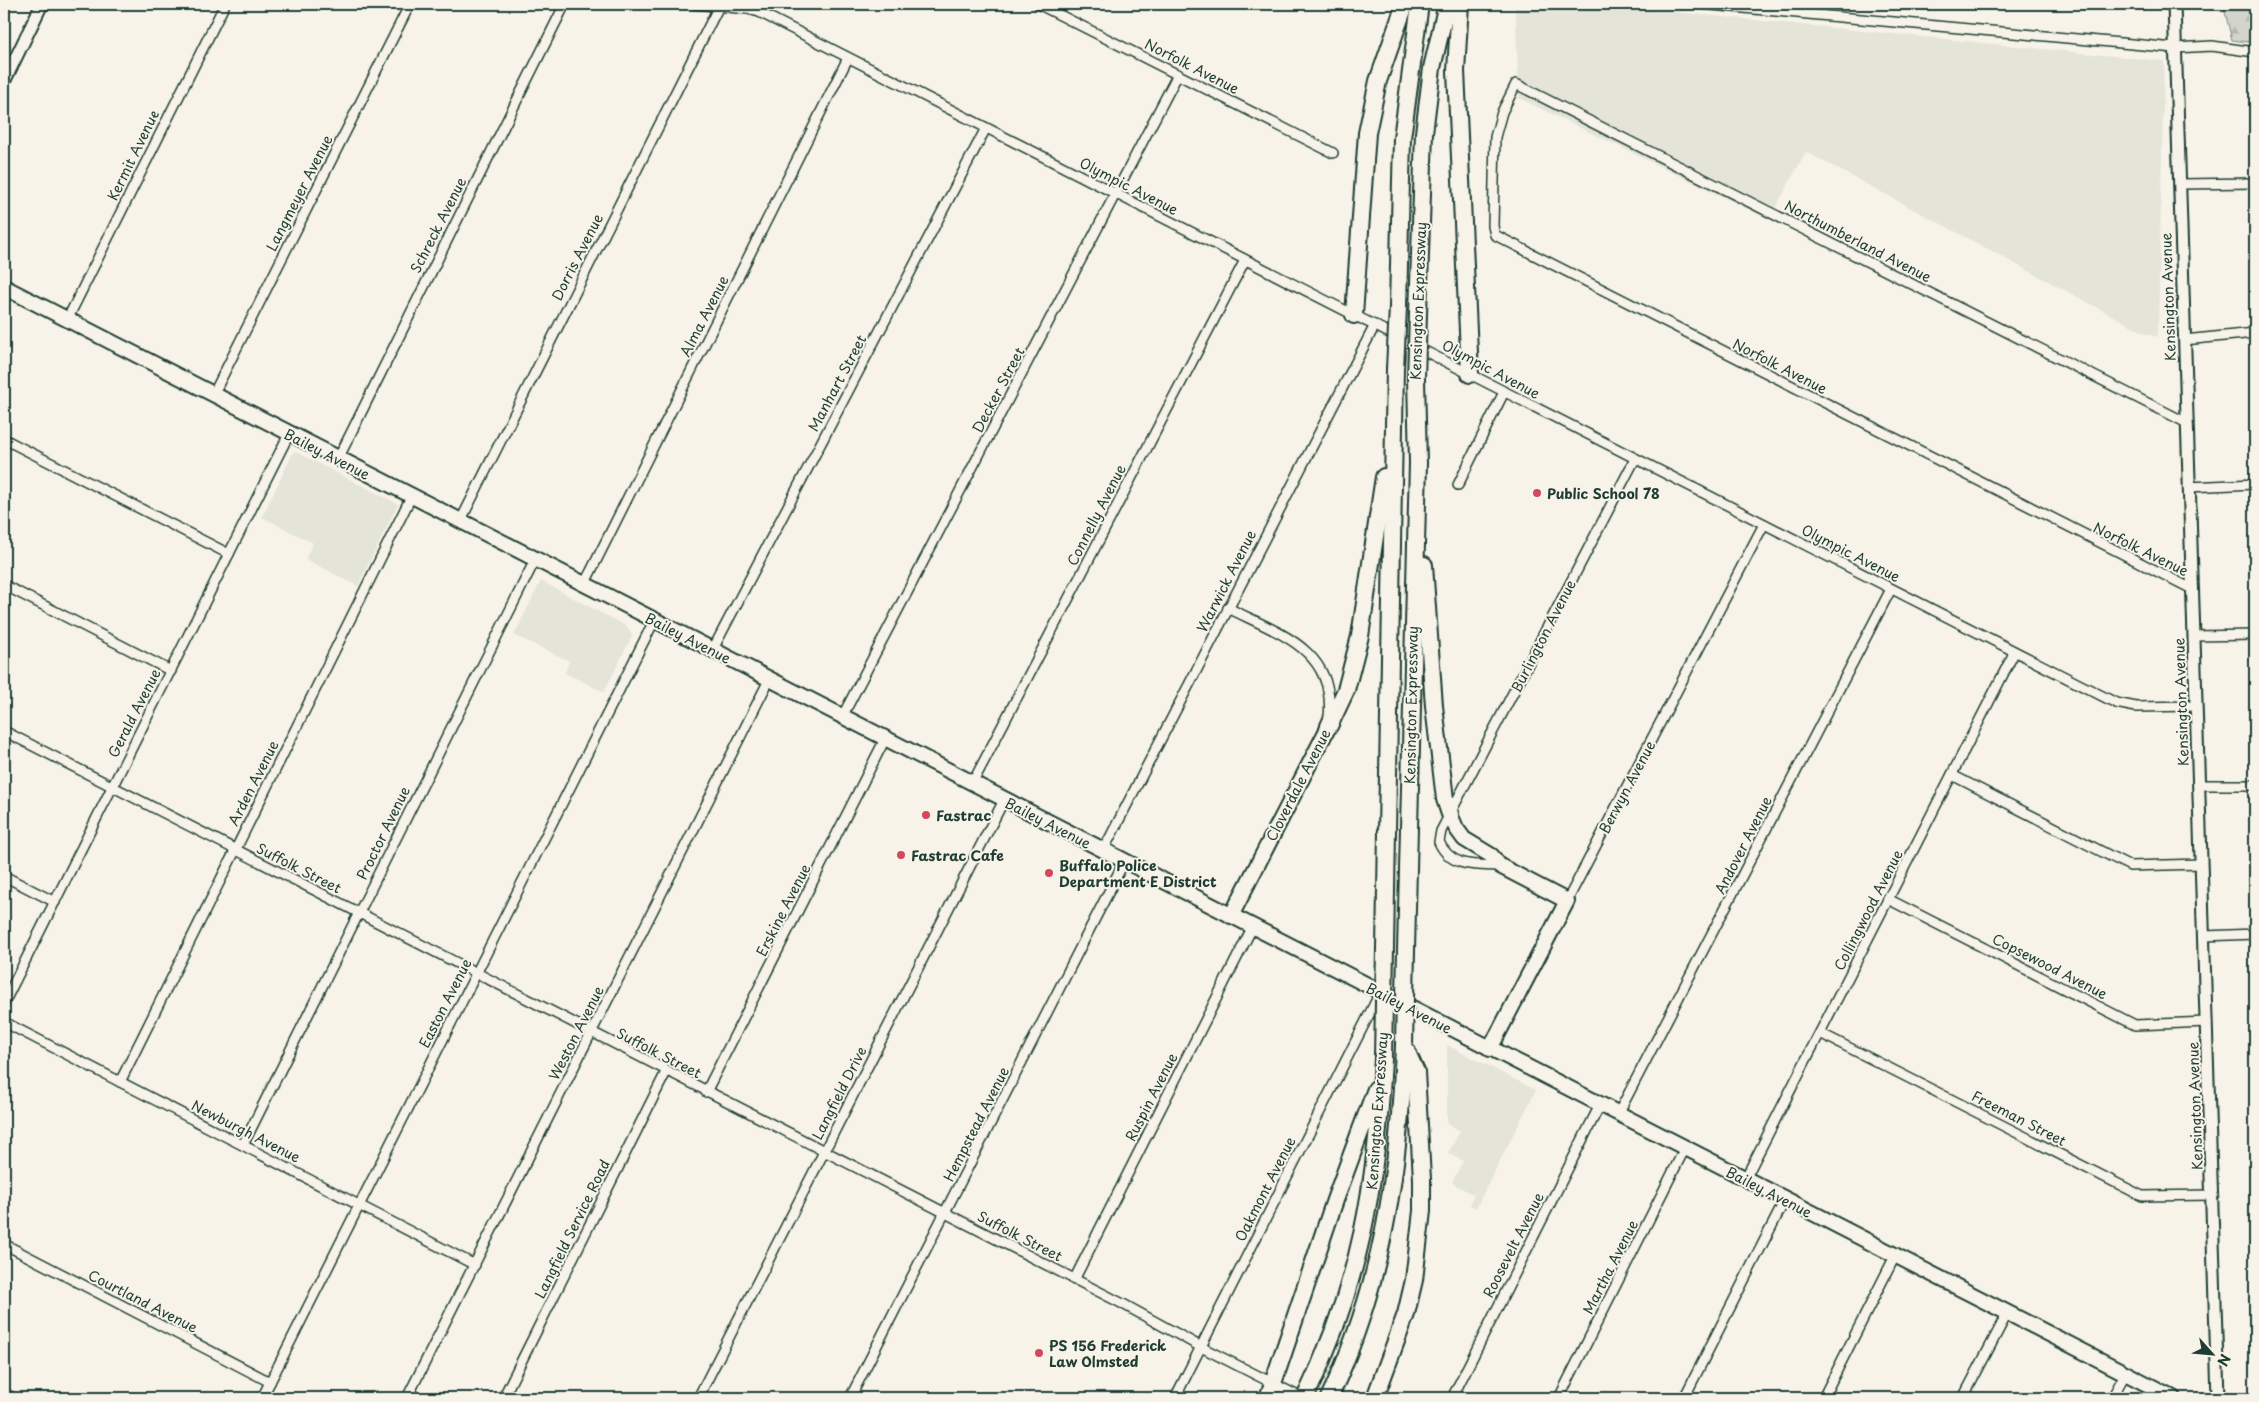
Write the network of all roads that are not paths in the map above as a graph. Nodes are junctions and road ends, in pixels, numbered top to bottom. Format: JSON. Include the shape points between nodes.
{"nodes":[{"id":1,"x":42,"y":4,"type":"edge"},
{"id":2,"x":225,"y":4,"type":"edge"},
{"id":3,"x":410,"y":4,"type":"edge"},
{"id":4,"x":565,"y":4,"type":"edge"},
{"id":5,"x":694,"y":4,"type":"edge"},
{"id":6,"x":1038,"y":4,"type":"edge"},
{"id":7,"x":1700,"y":4,"type":"edge"},
{"id":8,"x":2174,"y":4,"type":"edge"},
{"id":9,"x":719,"y":6,"type":"junction"},
{"id":10,"x":1414,"y":6,"type":"edge"},
{"id":11,"x":1453,"y":7,"type":"edge"},
{"id":12,"x":2175,"y":48,"type":"junction"},
{"id":13,"x":2255,"y":52,"type":"edge"},
{"id":14,"x":848,"y":58,"type":"junction"},
{"id":15,"x":1178,"y":74,"type":"junction"},
{"id":16,"x":4,"y":82,"type":"edge"},
{"id":17,"x":1516,"y":84,"type":"joint"},
{"id":18,"x":986,"y":128,"type":"junction"},
{"id":19,"x":1333,"y":153,"type":"dead end"},
{"id":20,"x":2255,"y":183,"type":"edge"},
{"id":21,"x":2180,"y":184,"type":"junction"},
{"id":22,"x":1115,"y":194,"type":"junction"},
{"id":23,"x":1245,"y":260,"type":"junction"},
{"id":24,"x":4,"y":287,"type":"edge"},
{"id":25,"x":1354,"y":315,"type":"junction"},
{"id":26,"x":67,"y":320,"type":"junction"},
{"id":27,"x":1375,"y":325,"type":"junction"},
{"id":28,"x":2255,"y":333,"type":"edge"},
{"id":29,"x":2184,"y":340,"type":"junction"},
{"id":30,"x":1470,"y":374,"type":"junction"},
{"id":31,"x":1504,"y":392,"type":"junction"},
{"id":32,"x":213,"y":395,"type":"junction"},
{"id":33,"x":1394,"y":413,"type":"junction"},
{"id":34,"x":2187,"y":424,"type":"junction"},
{"id":35,"x":289,"y":434,"type":"junction"},
{"id":36,"x":4,"y":439,"type":"edge"},
{"id":37,"x":338,"y":459,"type":"junction"},
{"id":38,"x":1635,"y":459,"type":"junction"},
{"id":39,"x":1418,"y":464,"type":"junction"},
{"id":40,"x":2255,"y":484,"type":"edge"},
{"id":41,"x":1458,"y":485,"type":"dead end"},
{"id":42,"x":2188,"y":487,"type":"junction"},
{"id":43,"x":411,"y":497,"type":"junction"},
{"id":44,"x":460,"y":522,"type":"junction"},
{"id":45,"x":1764,"y":524,"type":"junction"},
{"id":46,"x":229,"y":554,"type":"junction"},
{"id":47,"x":535,"y":560,"type":"junction"},
{"id":48,"x":4,"y":585,"type":"edge"},
{"id":49,"x":584,"y":586,"type":"junction"},
{"id":50,"x":1891,"y":589,"type":"junction"},
{"id":51,"x":2192,"y":590,"type":"junction"},
{"id":52,"x":1228,"y":608,"type":"junction"},
{"id":53,"x":654,"y":621,"type":"junction"},
{"id":54,"x":2255,"y":635,"type":"edge"},
{"id":55,"x":2194,"y":636,"type":"junction"},
{"id":56,"x":712,"y":651,"type":"junction"},
{"id":57,"x":2014,"y":653,"type":"junction"},
{"id":58,"x":171,"y":671,"type":"junction"},
{"id":59,"x":769,"y":680,"type":"junction"},
{"id":60,"x":2196,"y":706,"type":"junction"},
{"id":61,"x":842,"y":717,"type":"junction"},
{"id":62,"x":1328,"y":726,"type":"junction"},
{"id":63,"x":4,"y":732,"type":"edge"},
{"id":64,"x":885,"y":739,"type":"junction"},
{"id":65,"x":1952,"y":775,"type":"junction"},
{"id":66,"x":972,"y":784,"type":"junction"},
{"id":67,"x":2199,"y":785,"type":"junction"},
{"id":68,"x":2255,"y":785,"type":"edge"},
{"id":69,"x":112,"y":787,"type":"junction"},
{"id":70,"x":1004,"y":800,"type":"junction"},
{"id":71,"x":1450,"y":814,"type":"junction"},
{"id":72,"x":235,"y":850,"type":"junction"},
{"id":73,"x":1102,"y":851,"type":"junction"},
{"id":74,"x":1124,"y":862,"type":"junction"},
{"id":75,"x":2201,"y":864,"type":"junction"},
{"id":76,"x":1500,"y":866,"type":"junction"},
{"id":77,"x":4,"y":876,"type":"edge"},
{"id":78,"x":1888,"y":899,"type":"junction"},
{"id":79,"x":1567,"y":901,"type":"junction"},
{"id":80,"x":55,"y":902,"type":"junction"},
{"id":81,"x":358,"y":914,"type":"junction"},
{"id":82,"x":1230,"y":916,"type":"junction"},
{"id":83,"x":1252,"y":928,"type":"junction"},
{"id":84,"x":2255,"y":934,"type":"edge"},
{"id":85,"x":2204,"y":936,"type":"junction"},
{"id":86,"x":475,"y":974,"type":"junction"},
{"id":87,"x":1380,"y":993,"type":"junction"},
{"id":88,"x":4,"y":1003,"type":"edge"},
{"id":89,"x":4,"y":1022,"type":"edge"},
{"id":90,"x":2207,"y":1022,"type":"junction"},
{"id":91,"x":1820,"y":1033,"type":"junction"},
{"id":92,"x":592,"y":1034,"type":"junction"},
{"id":93,"x":1490,"y":1049,"type":"junction"},
{"id":94,"x":1383,"y":1065,"type":"junction"},
{"id":95,"x":666,"y":1072,"type":"junction"},
{"id":96,"x":1409,"y":1072,"type":"junction"},
{"id":97,"x":120,"y":1082,"type":"junction"},
{"id":98,"x":706,"y":1092,"type":"junction"},
{"id":99,"x":1600,"y":1105,"type":"junction"},
{"id":100,"x":1618,"y":1114,"type":"junction"},
{"id":101,"x":243,"y":1146,"type":"junction"},
{"id":102,"x":1685,"y":1148,"type":"junction"},
{"id":103,"x":825,"y":1153,"type":"junction"},
{"id":104,"x":1745,"y":1179,"type":"junction"},
{"id":105,"x":2213,"y":1195,"type":"junction"},
{"id":106,"x":1785,"y":1200,"type":"junction"},
{"id":107,"x":359,"y":1205,"type":"junction"},
{"id":108,"x":946,"y":1214,"type":"junction"},
{"id":109,"x":4,"y":1244,"type":"edge"},
{"id":110,"x":1895,"y":1256,"type":"junction"},
{"id":111,"x":475,"y":1264,"type":"junction"},
{"id":112,"x":1074,"y":1280,"type":"junction"},
{"id":113,"x":2007,"y":1314,"type":"junction"},
{"id":114,"x":1201,"y":1347,"type":"junction"},
{"id":115,"x":2124,"y":1374,"type":"junction"},
{"id":116,"x":270,"y":1382,"type":"junction"},
{"id":117,"x":1270,"y":1390,"type":"edge"},
{"id":118,"x":4,"y":1394,"type":"edge"},
{"id":119,"x":13,"y":1398,"type":"edge"},
{"id":120,"x":262,"y":1398,"type":"edge"},
{"id":121,"x":407,"y":1398,"type":"edge"},
{"id":122,"x":503,"y":1398,"type":"edge"},
{"id":123,"x":698,"y":1398,"type":"edge"},
{"id":124,"x":850,"y":1398,"type":"edge"},
{"id":125,"x":1175,"y":1398,"type":"edge"},
{"id":126,"x":1304,"y":1398,"type":"edge"},
{"id":127,"x":1329,"y":1398,"type":"edge"},
{"id":128,"x":1375,"y":1398,"type":"edge"},
{"id":129,"x":1452,"y":1398,"type":"edge"},
{"id":130,"x":1559,"y":1398,"type":"edge"},
{"id":131,"x":1684,"y":1398,"type":"edge"},
{"id":132,"x":1823,"y":1398,"type":"edge"},
{"id":133,"x":1963,"y":1398,"type":"edge"},
{"id":134,"x":2112,"y":1398,"type":"edge"},
{"id":135,"x":2174,"y":1398,"type":"edge"},
{"id":136,"x":2218,"y":1398,"type":"edge"}],
"edges":[{"from":1,"to":16,"type":"street"},
{"from":2,"to":26,"type":"street","name":"Kermit Avenue"},
{"from":3,"to":32,"type":"street","name":"Langmeyer Avenue"},
{"from":4,"to":37,"type":"street","name":"Schreck Avenue"},
{"from":5,"to":9,"type":"street","name":"Olympic Avenue"},
{"from":6,"to":15,"type":"street","name":"Norfolk Avenue"},
{"from":7,"to":12,"type":"street"},
{"from":8,"to":12,"type":"street","name":"Kensington Avenue"},
{"from":9,"to":14,"type":"street","name":"Olympic Avenue","via":[[753,10]]},
{"from":9,"to":44,"type":"street","name":"Dorris Avenue"},
{"from":10,"to":25,"type":"highway","via":[[1378,81],[1367,133]]},
{"from":10,"to":33,"type":"highway","name":"Kensington Expressway","bridge":true,"via":[[1402,138]]},
{"from":11,"to":30,"type":"highway"},
{"from":11,"to":39,"type":"highway","name":"Kensington Expressway","bridge":true,"via":[[1432,68],[1424,134],[1416,379]]},
{"from":12,"to":13,"type":"street","via":[[2212,46]]},
{"from":12,"to":21,"type":"street","name":"Kensington Avenue"},
{"from":14,"to":18,"type":"street","name":"Olympic Avenue"},
{"from":14,"to":49,"type":"street","name":"Alma Avenue"},
{"from":15,"to":19,"type":"street","name":"Norfolk Avenue"},
{"from":15,"to":22,"type":"street","name":"Decker Street"},
{"from":17,"to":34,"type":"street","name":"Northumberland Avenue"},
{"from":17,"to":51,"type":"street","name":"Norfolk Avenue","via":[[1502,112],[1495,137],[1495,235]]},
{"from":18,"to":22,"type":"street","name":"Olympic Avenue"},
{"from":18,"to":56,"type":"street","name":"Manhart Street"},
{"from":20,"to":21,"type":"street"},
{"from":21,"to":29,"type":"street","name":"Kensington Avenue"},
{"from":22,"to":23,"type":"street","name":"Olympic Avenue"},
{"from":22,"to":61,"type":"street","name":"Decker Street"},
{"from":23,"to":25,"type":"street","name":"Olympic Avenue"},
{"from":23,"to":66,"type":"street","name":"Connelly Avenue"},
{"from":24,"to":26,"type":"main road","name":"Bailey Avenue"},
{"from":25,"to":27,"type":"street","name":"Olympic Avenue"},
{"from":26,"to":32,"type":"main road","name":"Bailey Avenue"},
{"from":27,"to":30,"type":"street","name":"Olympic Avenue"},
{"from":27,"to":52,"type":"street","name":"Warwick Avenue"},
{"from":28,"to":29,"type":"street"},
{"from":29,"to":34,"type":"street","name":"Kensington Avenue"},
{"from":30,"to":31,"type":"street","name":"Olympic Avenue"},
{"from":31,"to":38,"type":"street","name":"Olympic Avenue"},
{"from":31,"to":41,"type":"street"},
{"from":32,"to":35,"type":"main road","name":"Bailey Avenue"},
{"from":33,"to":62,"type":"highway","via":[[1360,636],[1346,690]]},
{"from":33,"to":94,"type":"highway","name":"Kensington Expressway","bridge":true},
{"from":34,"to":42,"type":"street","name":"Kensington Avenue"},
{"from":35,"to":37,"type":"main road","name":"Bailey Avenue"},
{"from":35,"to":46,"type":"street","name":"Gerald Avenue"},
{"from":36,"to":46,"type":"street"},
{"from":37,"to":43,"type":"main road","name":"Bailey Avenue"},
{"from":38,"to":45,"type":"street","name":"Olympic Avenue"},
{"from":38,"to":71,"type":"street","name":"Burlington Avenue"},
{"from":39,"to":71,"type":"highway","via":[[1434,706],[1445,800]]},
{"from":39,"to":96,"type":"highway","name":"Kensington Expressway","bridge":true,"via":[[1404,1045]]},
{"from":40,"to":42,"type":"street"},
{"from":42,"to":51,"type":"street","name":"Kensington Avenue"},
{"from":43,"to":44,"type":"main road","name":"Bailey Avenue"},
{"from":43,"to":72,"type":"street","name":"Arden Avenue"},
{"from":44,"to":47,"type":"main road","name":"Bailey Avenue"},
{"from":45,"to":50,"type":"street","name":"Olympic Avenue"},
{"from":45,"to":79,"type":"street","name":"Berwyn Avenue"},
{"from":46,"to":58,"type":"street","name":"Gerald Avenue"},
{"from":47,"to":49,"type":"main road","name":"Bailey Avenue"},
{"from":47,"to":81,"type":"street","name":"Proctor Avenue"},
{"from":48,"to":58,"type":"street"},
{"from":49,"to":53,"type":"main road","name":"Bailey Avenue"},
{"from":50,"to":57,"type":"street","name":"Olympic Avenue"},
{"from":50,"to":100,"type":"street","name":"Andover Avenue"},
{"from":51,"to":55,"type":"street","name":"Kensington Avenue"},
{"from":52,"to":62,"type":"street","name":"Cloverdale Avenue","via":[[1309,653],[1321,668],[1329,687]]},
{"from":52,"to":73,"type":"street","name":"Warwick Avenue"},
{"from":53,"to":56,"type":"main road","name":"Bailey Avenue"},
{"from":53,"to":86,"type":"street","name":"Easton Avenue"},
{"from":54,"to":55,"type":"street"},
{"from":55,"to":60,"type":"street","name":"Kensington Avenue"},
{"from":56,"to":59,"type":"main road","name":"Bailey Avenue"},
{"from":57,"to":60,"type":"street","name":"Olympic Avenue","via":[[2121,706]]},
{"from":57,"to":65,"type":"street","name":"Collingwood Avenue"},
{"from":58,"to":69,"type":"street","name":"Gerald Avenue"},
{"from":59,"to":61,"type":"main road","name":"Bailey Avenue"},
{"from":59,"to":92,"type":"street","name":"Weston Avenue"},
{"from":60,"to":67,"type":"street","name":"Kensington Avenue"},
{"from":61,"to":64,"type":"main road","name":"Bailey Avenue"},
{"from":62,"to":82,"type":"main road","name":"Cloverdale Avenue"},
{"from":63,"to":69,"type":"street","name":"Suffolk Street"},
{"from":64,"to":66,"type":"main road","name":"Bailey Avenue"},
{"from":64,"to":98,"type":"street","name":"Erskine Avenue"},
{"from":65,"to":75,"type":"street","via":[[2130,866]]},
{"from":65,"to":78,"type":"street","name":"Collingwood Avenue"},
{"from":66,"to":70,"type":"main road","name":"Bailey Avenue"},
{"from":67,"to":68,"type":"street"},
{"from":67,"to":75,"type":"street","name":"Kensington Avenue"},
{"from":69,"to":72,"type":"street","name":"Suffolk Street"},
{"from":69,"to":80,"type":"street","name":"Gerald Avenue"},
{"from":70,"to":73,"type":"main road","name":"Bailey Avenue"},
{"from":70,"to":103,"type":"street","name":"Langfield Drive"},
{"from":71,"to":76,"type":"main road","name":"Burlington Avenue","via":[[1464,838],[1492,856]]},
{"from":71,"to":76,"type":"street","name":"Burlington Avenue","via":[[1439,842],[1449,857],[1459,863]]},
{"from":72,"to":81,"type":"street","name":"Suffolk Street"},
{"from":72,"to":97,"type":"street","name":"Arden Avenue"},
{"from":73,"to":74,"type":"main road","name":"Bailey Avenue"},
{"from":74,"to":82,"type":"main road","name":"Bailey Avenue"},
{"from":74,"to":108,"type":"street","name":"Hempstead Avenue"},
{"from":75,"to":85,"type":"street","name":"Kensington Avenue"},
{"from":76,"to":79,"type":"main road","name":"Burlington Avenue"},
{"from":77,"to":80,"type":"street"},
{"from":78,"to":90,"type":"street","name":"Copsewood Avenue","via":[[2135,1025]]},
{"from":78,"to":91,"type":"street","name":"Collingwood Avenue"},
{"from":79,"to":93,"type":"main road","name":"Berwyn Avenue"},
{"from":80,"to":88,"type":"street","name":"Gerald Avenue"},
{"from":81,"to":86,"type":"street","name":"Suffolk Street"},
{"from":81,"to":101,"type":"street","name":"Proctor Avenue"},
{"from":82,"to":83,"type":"main road","name":"Bailey Avenue"},
{"from":83,"to":87,"type":"main road","name":"Bailey Avenue"},
{"from":83,"to":112,"type":"street","name":"Ruspin Avenue"},
{"from":84,"to":85,"type":"street"},
{"from":85,"to":90,"type":"street","name":"Kensington Avenue"},
{"from":86,"to":92,"type":"street","name":"Suffolk Street"},
{"from":86,"to":107,"type":"street","name":"Easton Avenue"},
{"from":87,"to":93,"type":"main road","name":"Bailey Avenue"},
{"from":87,"to":114,"type":"street","name":"Oakmont Avenue"},
{"from":89,"to":97,"type":"street","name":"Newburgh Avenue"},
{"from":90,"to":105,"type":"street","name":"Kensington Avenue"},
{"from":91,"to":104,"type":"street","name":"Collingwood Avenue"},
{"from":91,"to":105,"type":"street","name":"Freeman Street","via":[[2142,1196]]},
{"from":92,"to":95,"type":"street","name":"Suffolk Street"},
{"from":92,"to":111,"type":"street","name":"Weston Avenue"},
{"from":93,"to":99,"type":"main road","name":"Bailey Avenue"},
{"from":94,"to":117,"type":"highway"},
{"from":94,"to":126,"type":"highway","name":"Kensington Expressway","via":[[1376,1162],[1368,1211],[1348,1293],[1326,1355]]},
{"from":95,"to":98,"type":"street","name":"Suffolk Street"},
{"from":95,"to":122,"type":"street","name":"Langfield Service Road"},
{"from":96,"to":127,"type":"highway","name":"Kensington Expressway","via":[[1389,1212],[1374,1277],[1345,1364]]},
{"from":96,"to":128,"type":"highway","via":[[1422,1179],[1419,1242],[1406,1314]]},
{"from":97,"to":101,"type":"street","name":"Newburgh Avenue"},
{"from":98,"to":103,"type":"street","name":"Suffolk Street"},
{"from":99,"to":100,"type":"main road","name":"Bailey Avenue"},
{"from":99,"to":129,"type":"street","name":"Roosevelt Avenue"},
{"from":100,"to":102,"type":"main road","name":"Bailey Avenue"},
{"from":101,"to":107,"type":"street","name":"Newburgh Avenue"},
{"from":102,"to":104,"type":"main road","name":"Bailey Avenue"},
{"from":102,"to":130,"type":"street","name":"Martha Avenue"},
{"from":103,"to":108,"type":"street","name":"Suffolk Street"},
{"from":103,"to":123,"type":"street","name":"Langfield Drive"},
{"from":104,"to":106,"type":"main road","name":"Bailey Avenue"},
{"from":105,"to":136,"type":"street","name":"Kensington Avenue"},
{"from":106,"to":110,"type":"main road","name":"Bailey Avenue"},
{"from":106,"to":131,"type":"street"},
{"from":107,"to":111,"type":"street","name":"Newburgh Avenue"},
{"from":107,"to":116,"type":"street","name":"Easton Avenue"},
{"from":108,"to":112,"type":"street","name":"Suffolk Street"},
{"from":108,"to":124,"type":"street","name":"Hempstead Avenue"},
{"from":109,"to":116,"type":"street","name":"Courtland Avenue"},
{"from":110,"to":113,"type":"main road","name":"Bailey Avenue"},
{"from":110,"to":132,"type":"street"},
{"from":111,"to":121,"type":"street","name":"Weston Avenue"},
{"from":112,"to":114,"type":"street","name":"Suffolk Street"},
{"from":113,"to":115,"type":"main road","name":"Bailey Avenue"},
{"from":113,"to":133,"type":"street"},
{"from":114,"to":117,"type":"street","name":"Suffolk Street"},
{"from":114,"to":125,"type":"street","name":"Oakmont Avenue"},
{"from":115,"to":134,"type":"street"},
{"from":115,"to":135,"type":"main road","name":"Bailey Avenue"},
{"from":116,"to":120,"type":"street","name":"Easton Avenue"},
{"from":117,"to":126,"type":"street","name":"Suffolk Street"},
{"from":118,"to":119,"type":"street"}]}
